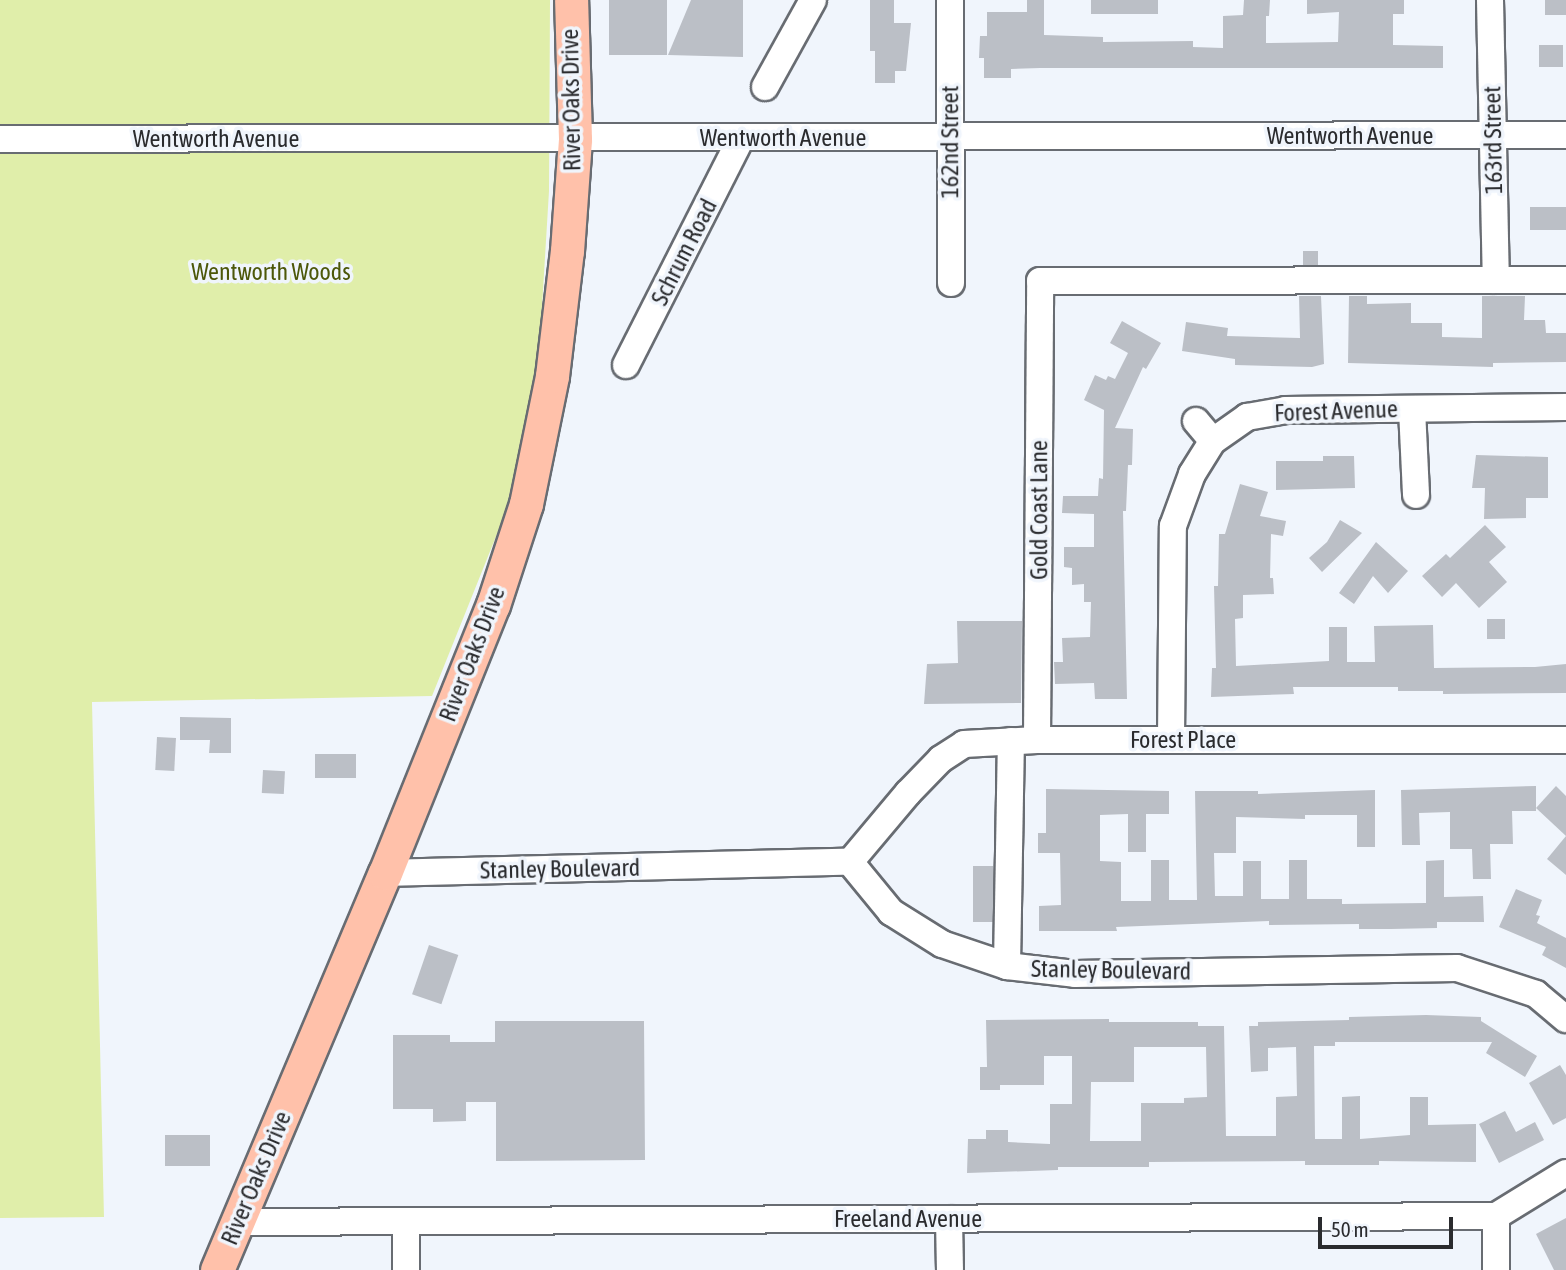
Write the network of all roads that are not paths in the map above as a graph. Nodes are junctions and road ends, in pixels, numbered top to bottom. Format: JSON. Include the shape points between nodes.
{"nodes":[{"id":1,"x":571,"y":0,"type":"edge"},
{"id":2,"x":813,"y":0,"type":"edge"},
{"id":3,"x":950,"y":0,"type":"edge"},
{"id":4,"x":1490,"y":0,"type":"edge"},
{"id":5,"x":765,"y":87,"type":"dead end"},
{"id":6,"x":1566,"y":135,"type":"edge"},
{"id":7,"x":1492,"y":136,"type":"junction"},
{"id":8,"x":741,"y":138,"type":"junction"},
{"id":9,"x":950,"y":138,"type":"junction"},
{"id":10,"x":0,"y":139,"type":"edge"},
{"id":11,"x":575,"y":139,"type":"junction"},
{"id":12,"x":1496,"y":280,"type":"junction"},
{"id":13,"x":1566,"y":280,"type":"edge"},
{"id":14,"x":951,"y":283,"type":"dead end"},
{"id":15,"x":626,"y":365,"type":"dead end"},
{"id":16,"x":1566,"y":407,"type":"edge"},
{"id":17,"x":1412,"y":409,"type":"junction"},
{"id":18,"x":1196,"y":421,"type":"dead end"},
{"id":19,"x":1213,"y":441,"type":"junction"},
{"id":20,"x":1416,"y":495,"type":"dead end"},
{"id":21,"x":1037,"y":740,"type":"junction"},
{"id":22,"x":1171,"y":740,"type":"junction"},
{"id":23,"x":1566,"y":740,"type":"edge"},
{"id":24,"x":1011,"y":741,"type":"junction"},
{"id":25,"x":850,"y":862,"type":"junction"},
{"id":26,"x":385,"y":873,"type":"junction"},
{"id":27,"x":1007,"y":966,"type":"junction"},
{"id":28,"x":1566,"y":1019,"type":"edge"},
{"id":29,"x":1566,"y":1173,"type":"edge"},
{"id":30,"x":1496,"y":1216,"type":"junction"},
{"id":31,"x":949,"y":1219,"type":"junction"},
{"id":32,"x":237,"y":1222,"type":"junction"},
{"id":33,"x":406,"y":1222,"type":"junction"},
{"id":34,"x":216,"y":1270,"type":"edge"},
{"id":35,"x":406,"y":1270,"type":"edge"},
{"id":36,"x":950,"y":1270,"type":"edge"},
{"id":37,"x":1496,"y":1270,"type":"edge"}],
"edges":[{"from":1,"to":11,"type":"main road","name":"River Oaks Drive"},
{"from":2,"to":5,"type":"street"},
{"from":3,"to":9,"type":"street","name":"162nd Street"},
{"from":4,"to":7,"type":"street","name":"163rd Street"},
{"from":6,"to":7,"type":"street","name":"Wentworth Avenue"},
{"from":7,"to":9,"type":"street","name":"Wentworth Avenue"},
{"from":7,"to":12,"type":"street","name":"163rd Street"},
{"from":8,"to":9,"type":"street","name":"Wentworth Avenue"},
{"from":8,"to":11,"type":"street","name":"Wentworth Avenue"},
{"from":8,"to":15,"type":"street","name":"Schrum Road"},
{"from":9,"to":14,"type":"street","name":"162nd Street"},
{"from":10,"to":11,"type":"street","name":"Wentworth Avenue"},
{"from":11,"to":26,"type":"main road","name":"River Oaks Drive","via":[[552,376],[526,503],[493,605]]},
{"from":12,"to":13,"type":"street"},
{"from":12,"to":21,"type":"street","name":"Gold Coast Lane","via":[[1040,281]]},
{"from":16,"to":17,"type":"street","name":"Forest Avenue"},
{"from":17,"to":19,"type":"street","name":"Forest Avenue","via":[[1285,410],[1247,417]]},
{"from":17,"to":20,"type":"street"},
{"from":18,"to":19,"type":"street"},
{"from":19,"to":22,"type":"street","name":"Forest Avenue","via":[[1192,474],[1173,526]]},
{"from":21,"to":22,"type":"street","name":"Forest Place"},
{"from":21,"to":24,"type":"street","name":"Forest Place"},
{"from":22,"to":23,"type":"street","name":"Forest Place"},
{"from":24,"to":25,"type":"street","name":"Forest Place","via":[[964,744],[941,759]]},
{"from":24,"to":27,"type":"street"},
{"from":25,"to":26,"type":"street","name":"Stanley Boulevard"},
{"from":25,"to":27,"type":"street","name":"Stanley Boulevard","via":[[891,912],[942,944]]},
{"from":26,"to":32,"type":"main road","name":"River Oaks Drive"},
{"from":27,"to":28,"type":"street","name":"Stanley Boulevard","via":[[1075,974],[1457,968],[1536,993]]},
{"from":29,"to":30,"type":"street"},
{"from":30,"to":31,"type":"street","name":"Freeland Avenue"},
{"from":30,"to":37,"type":"street"},
{"from":31,"to":33,"type":"street","name":"Freeland Avenue"},
{"from":31,"to":36,"type":"street"},
{"from":32,"to":33,"type":"street","name":"Freeland Avenue"},
{"from":32,"to":34,"type":"main road","name":"River Oaks Drive"},
{"from":33,"to":35,"type":"street"}]}
